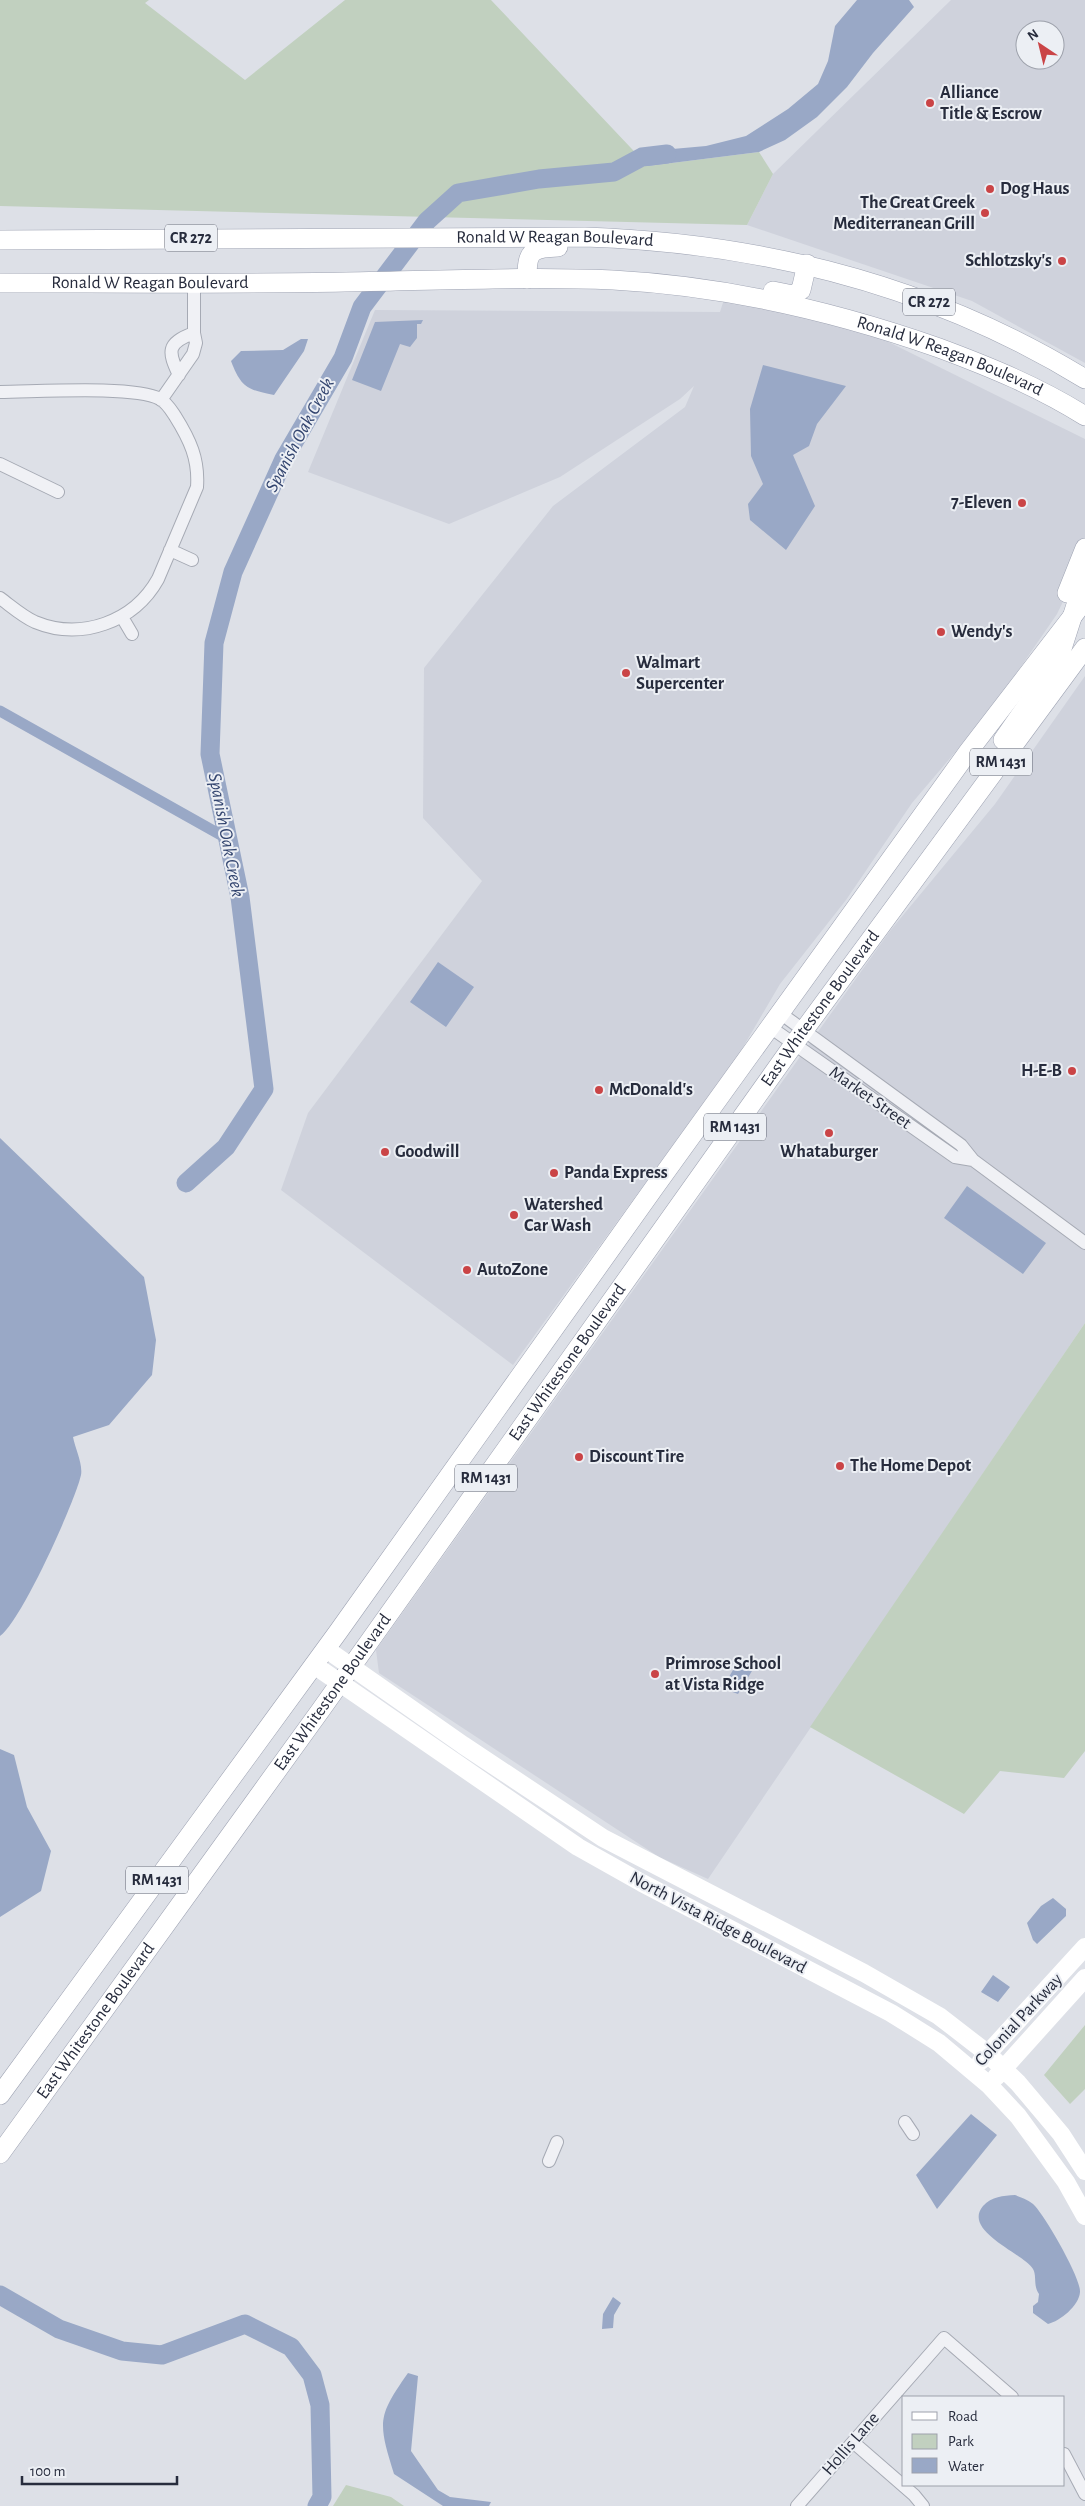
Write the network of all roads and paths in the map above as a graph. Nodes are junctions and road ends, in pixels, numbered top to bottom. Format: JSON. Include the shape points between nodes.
{"nodes":[{"id":1,"x":0,"y":240,"type":"edge"},
{"id":2,"x":720,"y":249,"type":"junction"},
{"id":3,"x":807,"y":264,"type":"junction"},
{"id":4,"x":559,"y":279,"type":"junction"},
{"id":5,"x":527,"y":280,"type":"junction"},
{"id":6,"x":0,"y":283,"type":"edge"},
{"id":7,"x":194,"y":283,"type":"junction"},
{"id":8,"x":194,"y":333,"type":"junction"},
{"id":9,"x":179,"y":375,"type":"junction"},
{"id":10,"x":1085,"y":379,"type":"edge"},
{"id":11,"x":0,"y":392,"type":"edge"},
{"id":12,"x":161,"y":400,"type":"junction"},
{"id":13,"x":1066,"y":404,"type":"junction"},
{"id":14,"x":1085,"y":416,"type":"edge"},
{"id":15,"x":1085,"y":427,"type":"edge"},
{"id":16,"x":0,"y":464,"type":"edge"},
{"id":17,"x":58,"y":492,"type":"dead end"},
{"id":18,"x":1085,"y":548,"type":"edge"},
{"id":19,"x":170,"y":550,"type":"junction"},
{"id":20,"x":192,"y":560,"type":"dead end"},
{"id":21,"x":1085,"y":577,"type":"edge"},
{"id":22,"x":0,"y":598,"type":"edge"},
{"id":23,"x":1085,"y":600,"type":"edge"},
{"id":24,"x":122,"y":617,"type":"junction"},
{"id":25,"x":1074,"y":617,"type":"junction"},
{"id":26,"x":132,"y":634,"type":"dead end"},
{"id":27,"x":1055,"y":640,"type":"junction"},
{"id":28,"x":1085,"y":648,"type":"edge"},
{"id":29,"x":916,"y":877,"type":"junction"},
{"id":30,"x":775,"y":1020,"type":"junction"},
{"id":31,"x":799,"y":1037,"type":"junction"},
{"id":32,"x":973,"y":1160,"type":"junction"},
{"id":33,"x":1085,"y":1243,"type":"edge"},
{"id":34,"x":326,"y":1649,"type":"junction"},
{"id":35,"x":314,"y":1665,"type":"junction"},
{"id":36,"x":351,"y":1667,"type":"junction"},
{"id":37,"x":341,"y":1682,"type":"junction"},
{"id":38,"x":1085,"y":1947,"type":"edge"},
{"id":39,"x":1085,"y":1978,"type":"edge"},
{"id":40,"x":988,"y":2053,"type":"junction"},
{"id":41,"x":1004,"y":2068,"type":"junction"},
{"id":42,"x":972,"y":2070,"type":"junction"},
{"id":43,"x":988,"y":2084,"type":"junction"},
{"id":44,"x":0,"y":2095,"type":"edge"},
{"id":45,"x":905,"y":2122,"type":"dead end"},
{"id":46,"x":913,"y":2134,"type":"dead end"},
{"id":47,"x":557,"y":2142,"type":"dead end"},
{"id":48,"x":0,"y":2154,"type":"edge"},
{"id":49,"x":550,"y":2161,"type":"dead end"},
{"id":50,"x":1085,"y":2171,"type":"edge"},
{"id":51,"x":1085,"y":2216,"type":"edge"},
{"id":52,"x":1011,"y":2396,"type":"edge"},
{"id":53,"x":853,"y":2442,"type":"junction"},
{"id":54,"x":1065,"y":2456,"type":"edge"},
{"id":55,"x":902,"y":2485,"type":"edge"},
{"id":56,"x":904,"y":2486,"type":"edge"},
{"id":57,"x":1085,"y":2494,"type":"edge"},
{"id":58,"x":797,"y":2506,"type":"edge"},
{"id":59,"x":923,"y":2506,"type":"edge"}],
"edges":[{"from":1,"to":2,"type":"main road","name":"Ronald W Reagan Boulevard","number":"CR 272","via":[[382,236],[615,238]]},
{"from":2,"to":3,"type":"main road","name":"Ronald W Reagan Boulevard","number":"CR 272"},
{"from":2,"to":5,"type":"main road","via":[[692,252],[542,247],[528,256]]},
{"from":3,"to":4,"type":"main road","via":[[801,290],[793,295],[742,285],[641,273],[606,272]]},
{"from":3,"to":10,"type":"main road","name":"Ronald W Reagan Boulevard","number":"CR 272","via":[[861,278],[931,303],[998,332]]},
{"from":4,"to":5,"type":"main road","name":"Ronald W Reagan Boulevard"},
{"from":4,"to":13,"type":"main road","name":"Ronald W Reagan Boulevard","number":"CR 272","via":[[657,284],[771,300],[903,336],[1025,382]]},
{"from":5,"to":7,"type":"main road","name":"Ronald W Reagan Boulevard"},
{"from":6,"to":7,"type":"main road","name":"Ronald W Reagan Boulevard"},
{"from":7,"to":8,"type":"street"},
{"from":8,"to":9,"type":"street","via":[[193,354]]},
{"from":8,"to":9,"type":"street","via":[[177,340],[172,346],[171,362]]},
{"from":9,"to":12,"type":"street"},
{"from":11,"to":12,"type":"street","via":[[134,392]]},
{"from":12,"to":19,"type":"street","via":[[192,445],[198,472],[197,487]]},
{"from":13,"to":14,"type":"main road","name":"Ronald W Reagan Boulevard","number":"CR 272"},
{"from":13,"to":15,"type":"main road"},
{"from":16,"to":17,"type":"street"},
{"from":18,"to":27,"type":"main road","via":[[1069,586]]},
{"from":19,"to":20,"type":"street"},
{"from":19,"to":24,"type":"street","via":[[151,591]]},
{"from":21,"to":25,"type":"main road"},
{"from":22,"to":24,"type":"street","via":[[35,622],[63,629],[83,629]]},
{"from":23,"to":25,"type":"main road","name":"East Whitestone Boulevard","number":"RM 1431"},
{"from":24,"to":26,"type":"street"},
{"from":25,"to":27,"type":"main road","name":"East Whitestone Boulevard","number":"RM 1431"},
{"from":25,"to":29,"type":"main road","via":[[1058,661],[985,769],[922,854]]},
{"from":27,"to":30,"type":"main road","name":"East Whitestone Boulevard","number":"RM 1431","via":[[968,752]]},
{"from":28,"to":29,"type":"main road","name":"East Whitestone Boulevard","number":"RM 1431"},
{"from":29,"to":31,"type":"main road","name":"East Whitestone Boulevard","number":"RM 1431"},
{"from":30,"to":31,"type":"street","name":"Market Street"},
{"from":30,"to":31,"type":"street","name":"Market Street"},
{"from":30,"to":34,"type":"main road","name":"East Whitestone Boulevard","number":"RM 1431"},
{"from":31,"to":32,"type":"street","name":"Market Street","via":[[961,1145]]},
{"from":31,"to":32,"type":"street","name":"Market Street","via":[[955,1157]]},
{"from":31,"to":36,"type":"main road","name":"East Whitestone Boulevard","number":"RM 1431"},
{"from":32,"to":33,"type":"street","name":"Market Street"},
{"from":34,"to":35,"type":"main road","name":"East Whitestone Boulevard","number":"RM 1431"},
{"from":34,"to":36,"type":"street","name":"North Vista Ridge Boulevard"},
{"from":35,"to":37,"type":"street","name":"North Vista Ridge Boulevard"},
{"from":35,"to":44,"type":"main road","name":"East Whitestone Boulevard","number":"RM 1431"},
{"from":36,"to":37,"type":"main road","name":"East Whitestone Boulevard","number":"RM 1431"},
{"from":36,"to":40,"type":"street","name":"North Vista Ridge Boulevard","via":[[604,1838],[870,1976],[939,2016]]},
{"from":37,"to":42,"type":"street","name":"North Vista Ridge Boulevard","via":[[578,1847],[891,2014],[939,2043]]},
{"from":37,"to":48,"type":"main road","name":"East Whitestone Boulevard","number":"RM 1431"},
{"from":38,"to":40,"type":"street","name":"Colonial Parkway"},
{"from":39,"to":41,"type":"street","name":"Colonial Parkway"},
{"from":40,"to":41,"type":"street","name":"North Vista Ridge Boulevard"},
{"from":40,"to":42,"type":"street","name":"Colonial Parkway"},
{"from":41,"to":43,"type":"street","name":"Colonial Parkway"},
{"from":41,"to":50,"type":"street","name":"North Vista Ridge Boulevard","via":[[1062,2134]]},
{"from":42,"to":43,"type":"street","name":"North Vista Ridge Boulevard"},
{"from":43,"to":51,"type":"street","name":"North Vista Ridge Boulevard","via":[[1045,2150]]},
{"from":45,"to":46,"type":"street"},
{"from":47,"to":49,"type":"street"},
{"from":52,"to":53,"type":"street","name":"Hollis Lane","via":[[944,2338]]},
{"from":53,"to":55,"type":"street"},
{"from":53,"to":58,"type":"street","name":"Hollis Lane"},
{"from":54,"to":57,"type":"street"},
{"from":56,"to":59,"type":"street"}]}
